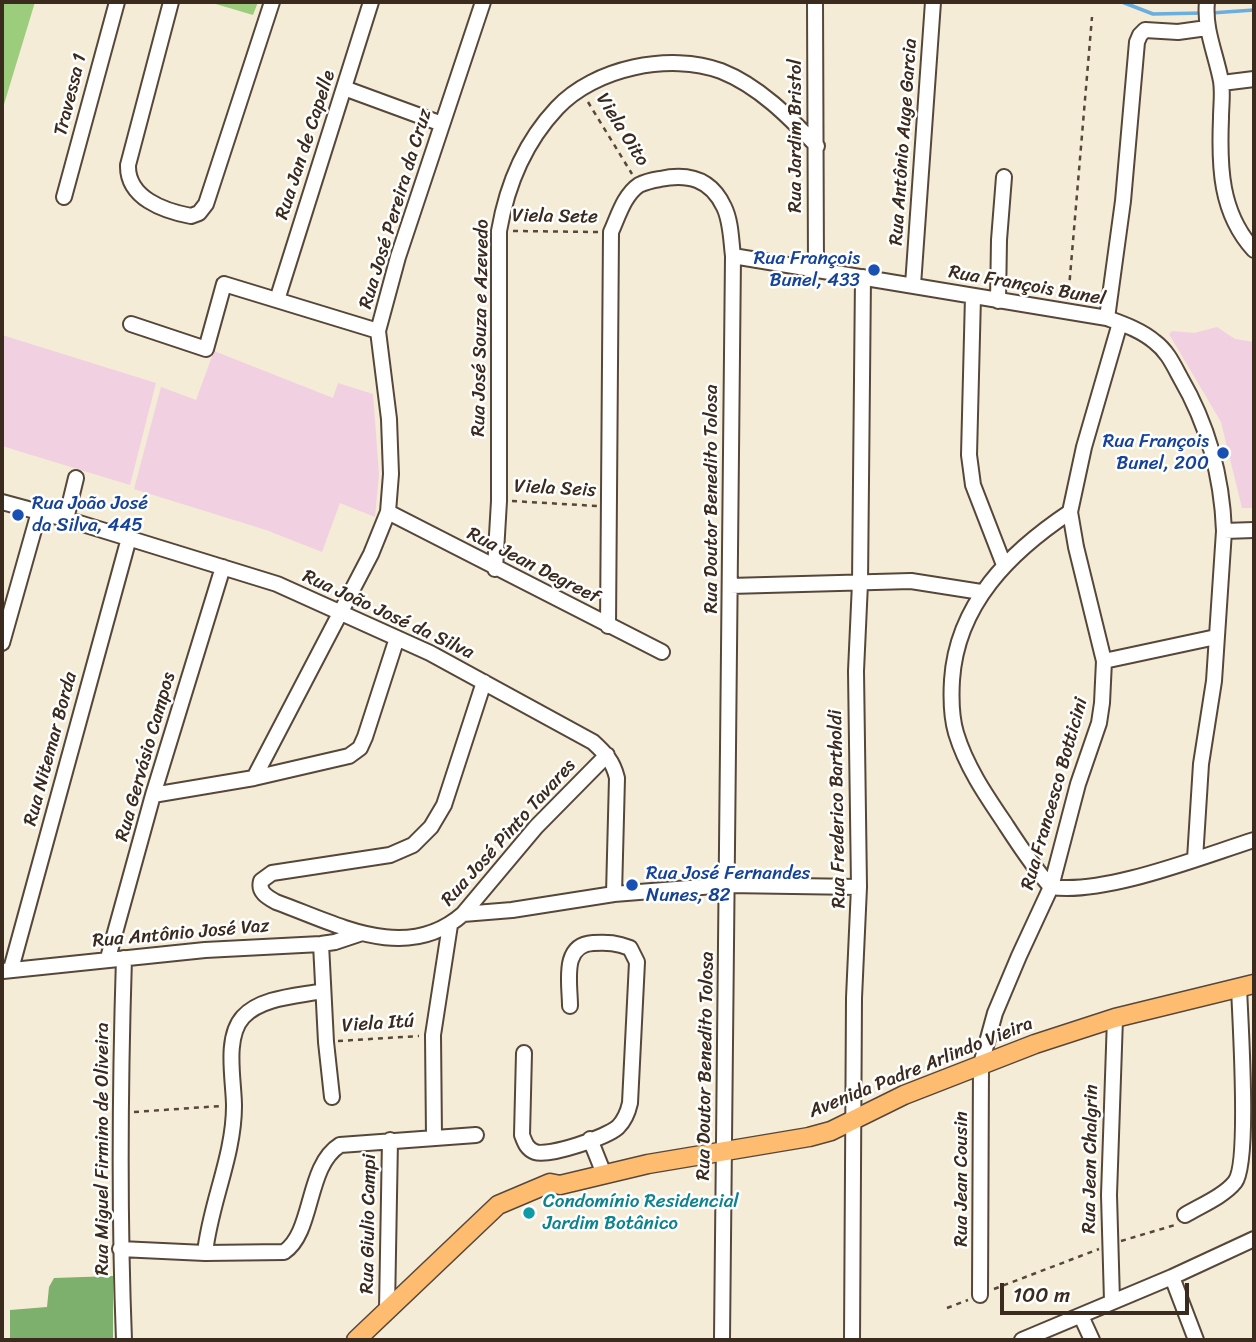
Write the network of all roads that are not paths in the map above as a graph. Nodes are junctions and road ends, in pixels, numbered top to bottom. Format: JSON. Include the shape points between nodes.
{"nodes":[{"id":1,"x":117,"y":2,"type":"edge"},
{"id":2,"x":171,"y":2,"type":"edge"},
{"id":3,"x":272,"y":2,"type":"edge"},
{"id":4,"x":371,"y":2,"type":"edge"},
{"id":5,"x":483,"y":2,"type":"edge"},
{"id":6,"x":816,"y":2,"type":"edge"},
{"id":7,"x":933,"y":2,"type":"edge"},
{"id":8,"x":1207,"y":2,"type":"edge"},
{"id":9,"x":1208,"y":28,"type":"junction"},
{"id":10,"x":1254,"y":79,"type":"edge"},
{"id":11,"x":1222,"y":83,"type":"junction"},
{"id":12,"x":344,"y":88,"type":"junction"},
{"id":13,"x":442,"y":124,"type":"junction"},
{"id":14,"x":817,"y":146,"type":"junction"},
{"id":15,"x":1004,"y":177,"type":"dead end"},
{"id":16,"x":64,"y":197,"type":"dead end"},
{"id":17,"x":1254,"y":250,"type":"edge"},
{"id":18,"x":733,"y":256,"type":"junction"},
{"id":19,"x":816,"y":269,"type":"junction"},
{"id":20,"x":863,"y":277,"type":"junction"},
{"id":21,"x":913,"y":285,"type":"junction"},
{"id":22,"x":973,"y":296,"type":"junction"},
{"id":23,"x":277,"y":300,"type":"junction"},
{"id":24,"x":998,"y":302,"type":"junction"},
{"id":25,"x":1113,"y":321,"type":"junction"},
{"id":26,"x":131,"y":324,"type":"dead end"},
{"id":27,"x":378,"y":331,"type":"junction"},
{"id":28,"x":76,"y":478,"type":"dead end"},
{"id":29,"x":2,"y":502,"type":"edge"},
{"id":30,"x":39,"y":512,"type":"junction"},
{"id":31,"x":388,"y":512,"type":"junction"},
{"id":32,"x":1070,"y":512,"type":"junction"},
{"id":33,"x":66,"y":519,"type":"junction"},
{"id":34,"x":1254,"y":530,"type":"edge"},
{"id":35,"x":1224,"y":531,"type":"junction"},
{"id":36,"x":129,"y":538,"type":"junction"},
{"id":37,"x":1004,"y":565,"type":"junction"},
{"id":38,"x":223,"y":567,"type":"junction"},
{"id":39,"x":495,"y":569,"type":"junction"},
{"id":40,"x":860,"y":583,"type":"junction"},
{"id":41,"x":730,"y":586,"type":"junction"},
{"id":42,"x":981,"y":592,"type":"junction"},
{"id":43,"x":341,"y":612,"type":"junction"},
{"id":44,"x":608,"y":626,"type":"junction"},
{"id":45,"x":1216,"y":637,"type":"junction"},
{"id":46,"x":397,"y":638,"type":"junction"},
{"id":47,"x":2,"y":643,"type":"edge"},
{"id":48,"x":662,"y":652,"type":"dead end"},
{"id":49,"x":1104,"y":661,"type":"junction"},
{"id":50,"x":484,"y":682,"type":"junction"},
{"id":51,"x":607,"y":755,"type":"junction"},
{"id":52,"x":254,"y":778,"type":"junction"},
{"id":53,"x":153,"y":795,"type":"junction"},
{"id":54,"x":1254,"y":840,"type":"edge"},
{"id":55,"x":1195,"y":859,"type":"junction"},
{"id":56,"x":727,"y":885,"type":"junction"},
{"id":57,"x":859,"y":887,"type":"junction"},
{"id":58,"x":1051,"y":887,"type":"junction"},
{"id":59,"x":614,"y":894,"type":"junction"},
{"id":60,"x":463,"y":914,"type":"junction"},
{"id":61,"x":450,"y":925,"type":"junction"},
{"id":62,"x":362,"y":933,"type":"junction"},
{"id":63,"x":321,"y":944,"type":"junction"},
{"id":64,"x":107,"y":958,"type":"junction"},
{"id":65,"x":124,"y":958,"type":"junction"},
{"id":66,"x":6,"y":970,"type":"edge"},
{"id":67,"x":1247,"y":986,"type":"edge"},
{"id":68,"x":323,"y":991,"type":"junction"},
{"id":69,"x":570,"y":1006,"type":"dead end"},
{"id":70,"x":1115,"y":1018,"type":"junction"},
{"id":71,"x":524,"y":1053,"type":"dead end"},
{"id":72,"x":981,"y":1064,"type":"junction"},
{"id":73,"x":1248,"y":1093,"type":"edge"},
{"id":74,"x":332,"y":1097,"type":"dead end"},
{"id":75,"x":855,"y":1119,"type":"junction"},
{"id":76,"x":476,"y":1135,"type":"dead end"},
{"id":77,"x":434,"y":1137,"type":"junction"},
{"id":78,"x":590,"y":1139,"type":"junction"},
{"id":79,"x":390,"y":1140,"type":"junction"},
{"id":80,"x":724,"y":1150,"type":"junction"},
{"id":81,"x":604,"y":1174,"type":"junction"},
{"id":82,"x":1185,"y":1215,"type":"road end"},
{"id":83,"x":1254,"y":1240,"type":"edge"},
{"id":84,"x":120,"y":1250,"type":"junction"},
{"id":85,"x":205,"y":1254,"type":"junction"},
{"id":86,"x":1172,"y":1277,"type":"junction"},
{"id":87,"x":980,"y":1295,"type":"road end"},
{"id":88,"x":1112,"y":1301,"type":"junction"},
{"id":89,"x":387,"y":1309,"type":"junction"},
{"id":90,"x":1081,"y":1316,"type":"junction"},
{"id":91,"x":124,"y":1340,"type":"edge"},
{"id":92,"x":356,"y":1340,"type":"edge"},
{"id":93,"x":722,"y":1340,"type":"edge"},
{"id":94,"x":852,"y":1340,"type":"edge"},
{"id":95,"x":1022,"y":1340,"type":"edge"},
{"id":96,"x":1093,"y":1340,"type":"edge"},
{"id":97,"x":1196,"y":1340,"type":"edge"}],
"edges":[{"from":1,"to":16,"type":"street","name":"Travessa 1"},
{"from":2,"to":3,"type":"street","via":[[128,175],[138,194],[191,216],[206,204]]},
{"from":4,"to":12,"type":"street","name":"Rua Jan de Capelle"},
{"from":5,"to":13,"type":"street","name":"Rua José Pereira da Cruz"},
{"from":6,"to":14,"type":"street","name":"Rua Jardim Bristol"},
{"from":7,"to":21,"type":"street","name":"Rua Antônio Auge Garcia"},
{"from":8,"to":9,"type":"street"},
{"from":9,"to":11,"type":"street"},
{"from":9,"to":25,"type":"street","name":"Rua Francesco Botticini","via":[[1145,30],[1137,42]]},
{"from":10,"to":11,"type":"street"},
{"from":11,"to":17,"type":"street","via":[[1223,188],[1228,209]]},
{"from":12,"to":13,"type":"street"},
{"from":12,"to":23,"type":"street","name":"Rua Jan de Capelle"},
{"from":13,"to":27,"type":"street","name":"Rua José Pereira da Cruz"},
{"from":14,"to":19,"type":"street","name":"Rua Jardim Bristol"},
{"from":14,"to":39,"type":"street","name":"Rua José Souza e Azevedo","via":[[760,94],[719,70],[652,64],[626,69],[580,90],[558,107],[517,167],[499,231]]},
{"from":15,"to":24,"type":"street"},
{"from":18,"to":19,"type":"street","name":"Rua François Bunel"},
{"from":18,"to":41,"type":"street","name":"Rua Doutor Benedito Tolosa"},
{"from":18,"to":44,"type":"street","name":"Rua Doutor Benedito Tolosa","via":[[725,208],[706,183],[682,175],[639,185],[611,232]]},
{"from":19,"to":20,"type":"street","name":"Rua François Bunel"},
{"from":20,"to":21,"type":"street","name":"Rua François Bunel"},
{"from":20,"to":40,"type":"street","name":"Rua Frederico Bartholdi"},
{"from":21,"to":22,"type":"street","name":"Rua François Bunel"},
{"from":22,"to":24,"type":"street","name":"Rua François Bunel"},
{"from":22,"to":37,"type":"street","via":[[971,475]]},
{"from":23,"to":26,"type":"street","via":[[224,284],[206,349]]},
{"from":23,"to":27,"type":"street"},
{"from":24,"to":25,"type":"street","name":"Rua François Bunel"},
{"from":25,"to":32,"type":"street","name":"Rua Francesco Botticini"},
{"from":25,"to":35,"type":"street","name":"Rua François Bunel","via":[[1162,348],[1193,399],[1210,440]]},
{"from":27,"to":31,"type":"street","name":"Rua José Pereira da Cruz","via":[[389,419]]},
{"from":28,"to":33,"type":"street"},
{"from":29,"to":30,"type":"street","name":"Rua João José da Silva"},
{"from":30,"to":33,"type":"street","name":"Rua João José da Silva"},
{"from":30,"to":47,"type":"street"},
{"from":31,"to":39,"type":"street","name":"Rua Jean Degreef"},
{"from":31,"to":43,"type":"street","name":"Rua José Pereira da Cruz"},
{"from":32,"to":37,"type":"street"},
{"from":32,"to":49,"type":"street","name":"Rua Francesco Botticini"},
{"from":33,"to":36,"type":"street","name":"Rua João José da Silva"},
{"from":34,"to":35,"type":"street"},
{"from":35,"to":45,"type":"street","name":"Rua François Bunel"},
{"from":36,"to":38,"type":"street","name":"Rua João José da Silva"},
{"from":36,"to":66,"type":"street","name":"Rua Nitemar Borda"},
{"from":37,"to":42,"type":"street"},
{"from":38,"to":43,"type":"street","name":"Rua João José da Silva"},
{"from":38,"to":53,"type":"street","name":"Rua Gervásio Campos"},
{"from":39,"to":44,"type":"street","name":"Rua Jean Degreef"},
{"from":40,"to":41,"type":"street"},
{"from":40,"to":42,"type":"street","via":[[911,581]]},
{"from":40,"to":57,"type":"street","name":"Rua Frederico Bartholdi","via":[[856,671]]},
{"from":41,"to":56,"type":"street","name":"Rua Doutor Benedito Tolosa"},
{"from":42,"to":58,"type":"street","via":[[953,658],[956,731],[967,763],[988,799]]},
{"from":43,"to":46,"type":"street","name":"Rua João José da Silva"},
{"from":43,"to":52,"type":"street","name":"Rua José Pereira da Cruz"},
{"from":44,"to":48,"type":"street","name":"Rua Jean Degreef"},
{"from":45,"to":49,"type":"street"},
{"from":45,"to":55,"type":"street","name":"Rua François Bunel"},
{"from":46,"to":50,"type":"street","name":"Rua João José da Silva"},
{"from":46,"to":52,"type":"street","via":[[359,748],[326,763]]},
{"from":49,"to":58,"type":"street","name":"Rua Francesco Botticini","via":[[1099,723]]},
{"from":50,"to":51,"type":"street","name":"Rua João José da Silva","via":[[593,742]]},
{"from":50,"to":62,"type":"street","name":"Rua José Pinto Tavares","via":[[444,805],[413,845],[390,855],[263,877],[260,886],[276,902]]},
{"from":51,"to":59,"type":"street","via":[[617,778]]},
{"from":51,"to":60,"type":"street","name":"Rua José Pinto Tavares","via":[[537,827]]},
{"from":52,"to":53,"type":"street"},
{"from":53,"to":64,"type":"street","name":"Rua Gervásio Campos"},
{"from":54,"to":55,"type":"street"},
{"from":55,"to":58,"type":"street","via":[[1094,886]]},
{"from":56,"to":57,"type":"street"},
{"from":56,"to":59,"type":"street"},
{"from":56,"to":80,"type":"street","name":"Rua Doutor Benedito Tolosa"},
{"from":57,"to":75,"type":"street","name":"Rua Frederico Bartholdi"},
{"from":58,"to":72,"type":"street","name":"Rua Francesco Botticini","via":[[995,1013]]},
{"from":59,"to":60,"type":"street"},
{"from":60,"to":61,"type":"street","name":"Rua José Pinto Tavares"},
{"from":61,"to":62,"type":"street","name":"Rua José Pinto Tavares","via":[[416,939]]},
{"from":61,"to":77,"type":"street","via":[[433,1035]]},
{"from":62,"to":63,"type":"street","name":"Rua Antônio José Vaz"},
{"from":63,"to":65,"type":"street","name":"Rua Antônio José Vaz"},
{"from":63,"to":68,"type":"street"},
{"from":64,"to":65,"type":"street","name":"Rua Antônio José Vaz"},
{"from":64,"to":66,"type":"street","name":"Rua Antônio José Vaz"},
{"from":65,"to":84,"type":"street","name":"Rua Miguel Firmino de Oliveira"},
{"from":67,"to":70,"type":"main road","name":"Avenida Padre Arlindo Vieira"},
{"from":67,"to":73,"type":"street"},
{"from":68,"to":74,"type":"street"},
{"from":68,"to":85,"type":"street","via":[[269,1002],[243,1016],[233,1039],[230,1139]]},
{"from":69,"to":78,"type":"street","via":[[573,951],[583,944],[614,942],[631,948],[637,962],[630,1103],[617,1128]]},
{"from":70,"to":72,"type":"main road","name":"Avenida Padre Arlindo Vieira"},
{"from":70,"to":88,"type":"street","name":"Rua Jean Chalgrin","via":[[1109,1245]]},
{"from":71,"to":78,"type":"street","via":[[522,1135],[526,1146],[548,1153]]},
{"from":72,"to":75,"type":"main road","name":"Avenida Padre Arlindo Vieira"},
{"from":72,"to":87,"type":"street","name":"Rua Jean Cousin"},
{"from":73,"to":82,"type":"street","via":[[1242,1161],[1235,1182]]},
{"from":75,"to":80,"type":"main road","name":"Avenida Padre Arlindo Vieira","via":[[809,1137]]},
{"from":75,"to":94,"type":"street","name":"Rua Frederico Bartholdi"},
{"from":76,"to":77,"type":"street"},
{"from":77,"to":79,"type":"street"},
{"from":78,"to":81,"type":"street"},
{"from":79,"to":85,"type":"street","via":[[350,1143],[331,1151],[296,1240],[284,1252]]},
{"from":79,"to":89,"type":"street","name":"Rua Giulio Campi"},
{"from":80,"to":81,"type":"main road","name":"Avenida Padre Arlindo Vieira"},
{"from":80,"to":93,"type":"street","name":"Rua Doutor Benedito Tolosa"},
{"from":81,"to":89,"type":"main road","name":"Avenida Padre Arlindo Vieira","via":[[560,1185],[491,1214]]},
{"from":83,"to":86,"type":"street"},
{"from":84,"to":85,"type":"street"},
{"from":84,"to":91,"type":"street","name":"Rua Miguel Firmino de Oliveira"},
{"from":86,"to":88,"type":"street"},
{"from":86,"to":97,"type":"street"},
{"from":88,"to":90,"type":"street"},
{"from":89,"to":92,"type":"main road","name":"Avenida Padre Arlindo Vieira"},
{"from":90,"to":95,"type":"street"},
{"from":90,"to":96,"type":"street"}]}
